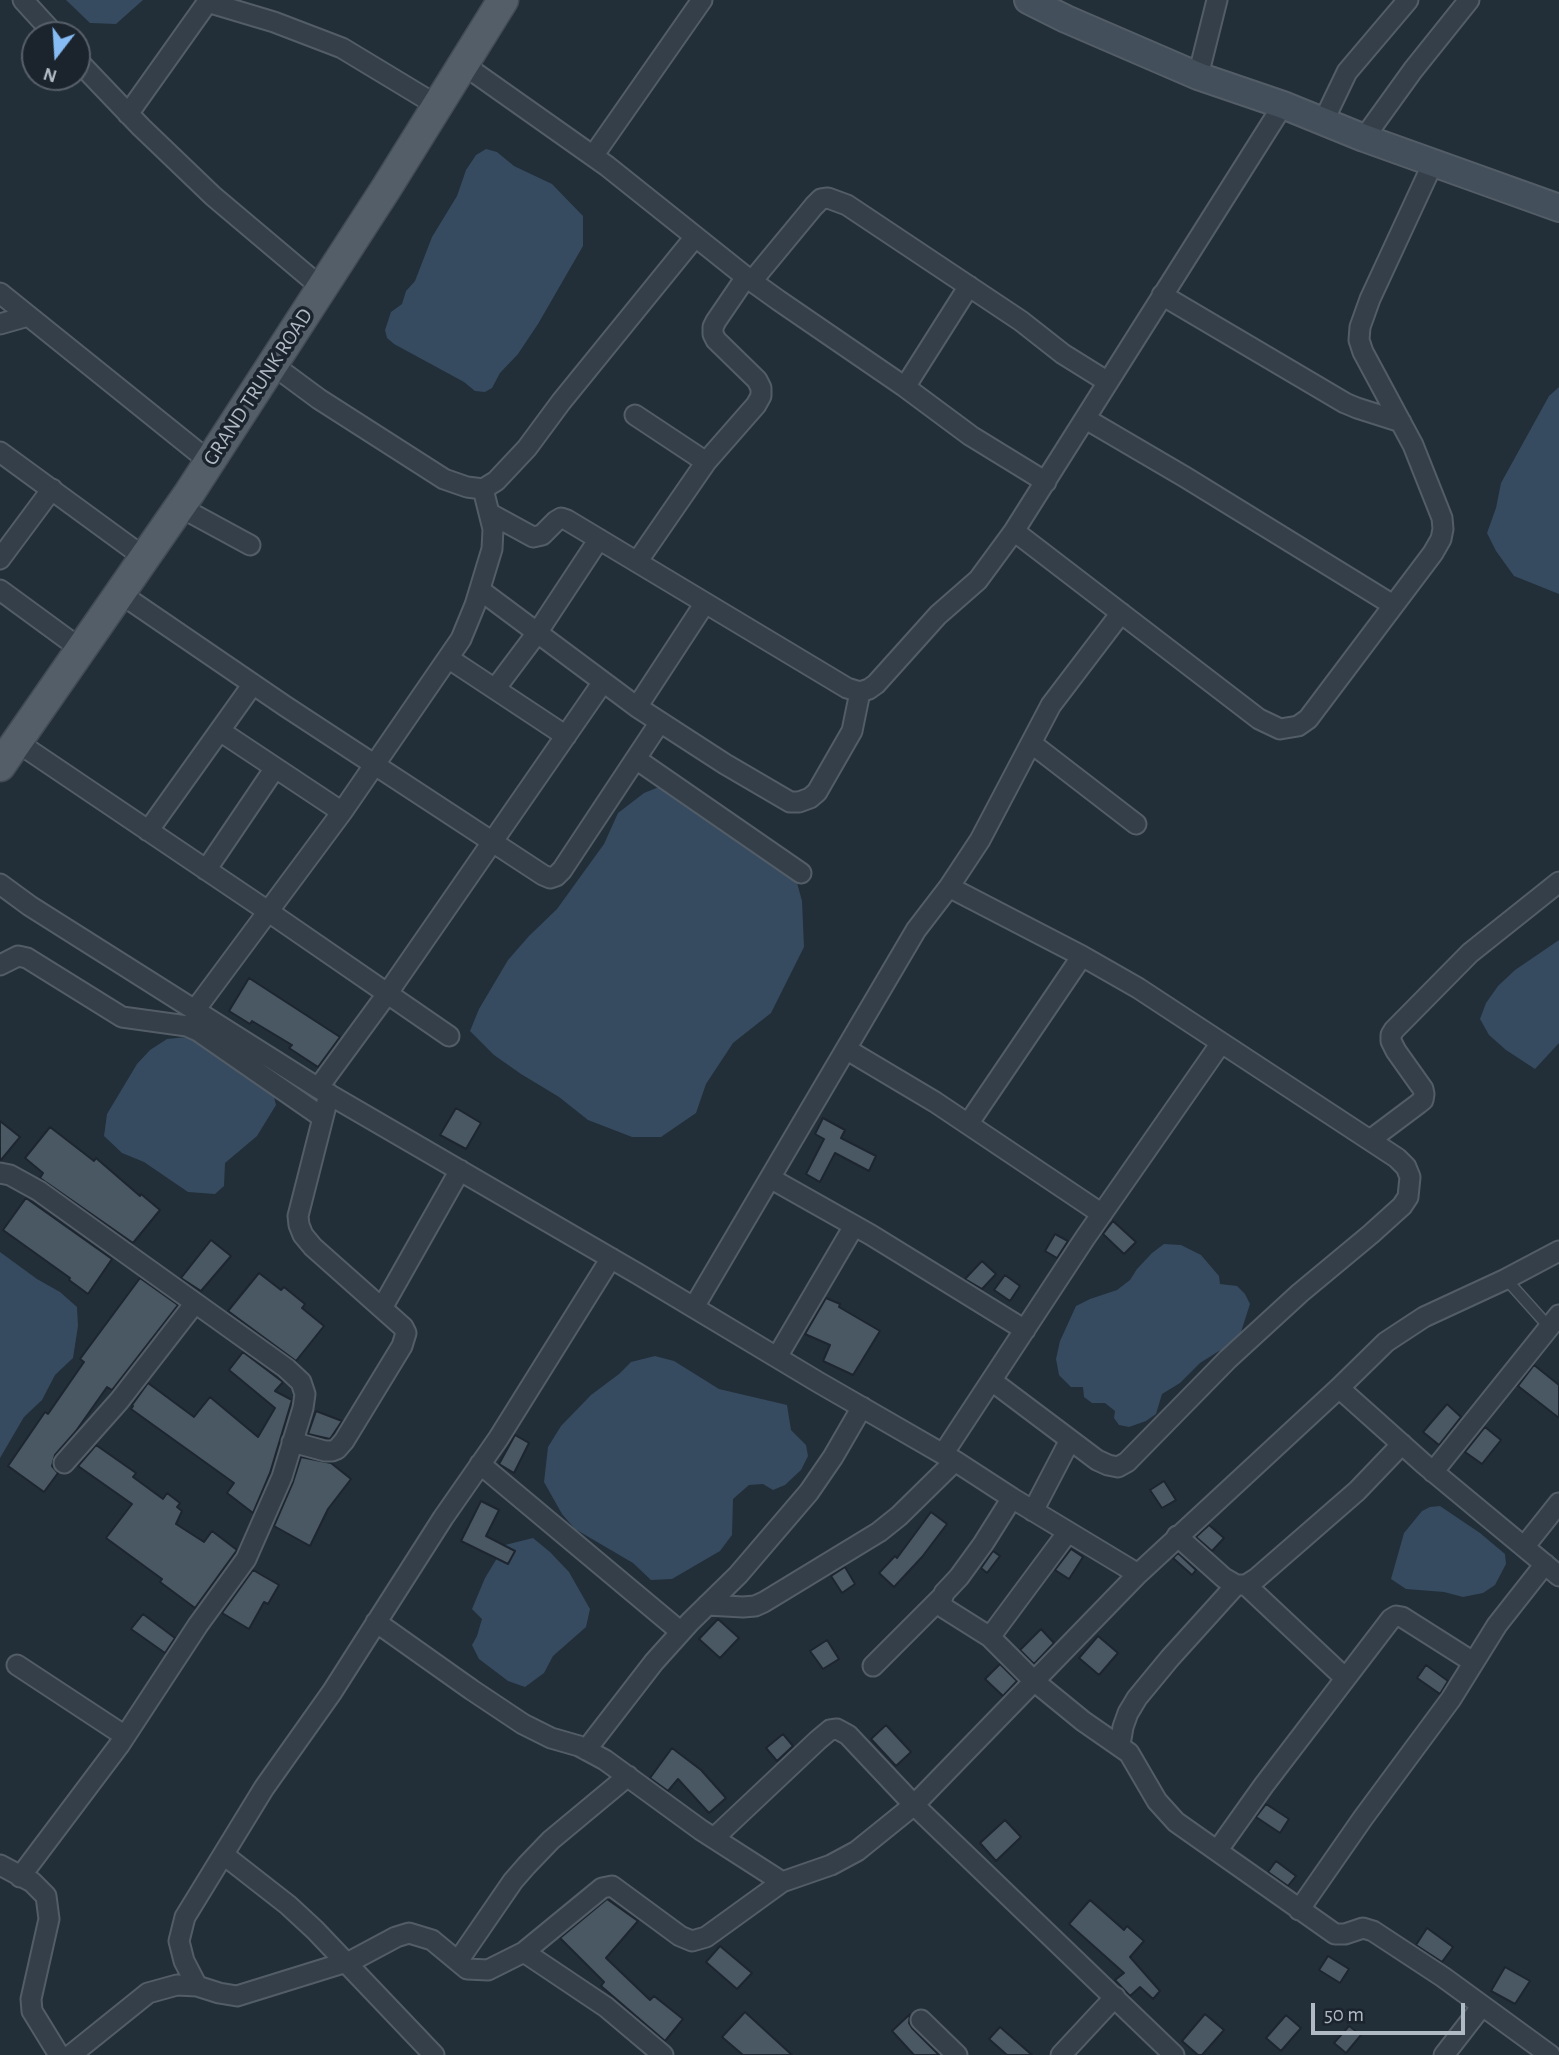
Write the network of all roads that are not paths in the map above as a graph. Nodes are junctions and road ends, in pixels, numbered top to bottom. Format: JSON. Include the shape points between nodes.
{"nodes":[{"id":1,"x":23,"y":0,"type":"edge"},
{"id":2,"x":503,"y":0,"type":"edge"},
{"id":3,"x":702,"y":0,"type":"edge"},
{"id":4,"x":1028,"y":0,"type":"edge"},
{"id":5,"x":1217,"y":0,"type":"edge"},
{"id":6,"x":1408,"y":0,"type":"edge"},
{"id":7,"x":1469,"y":0,"type":"edge"},
{"id":8,"x":208,"y":1,"type":"edge"},
{"id":9,"x":42,"y":21,"type":"edge"},
{"id":10,"x":464,"y":65,"type":"junction"},
{"id":11,"x":91,"y":75,"type":"edge"},
{"id":12,"x":1198,"y":76,"type":"junction"},
{"id":13,"x":1283,"y":105,"type":"junction"},
{"id":14,"x":438,"y":106,"type":"junction"},
{"id":15,"x":128,"y":114,"type":"junction"},
{"id":16,"x":1323,"y":122,"type":"junction"},
{"id":17,"x":1364,"y":138,"type":"junction"},
{"id":18,"x":593,"y":156,"type":"junction"},
{"id":19,"x":1433,"y":163,"type":"junction"},
{"id":20,"x":1559,"y":208,"type":"edge"},
{"id":21,"x":695,"y":237,"type":"junction"},
{"id":22,"x":749,"y":279,"type":"junction"},
{"id":23,"x":969,"y":286,"type":"junction"},
{"id":24,"x":322,"y":288,"type":"junction"},
{"id":25,"x":0,"y":293,"type":"edge"},
{"id":26,"x":1162,"y":295,"type":"junction"},
{"id":27,"x":28,"y":316,"type":"junction"},
{"id":28,"x":0,"y":324,"type":"edge"},
{"id":29,"x":273,"y":365,"type":"junction"},
{"id":30,"x":1108,"y":382,"type":"junction"},
{"id":31,"x":905,"y":387,"type":"junction"},
{"id":32,"x":635,"y":415,"type":"dead end"},
{"id":33,"x":1086,"y":419,"type":"junction"},
{"id":34,"x":1401,"y":422,"type":"junction"},
{"id":35,"x":0,"y":452,"type":"edge"},
{"id":36,"x":210,"y":462,"type":"junction"},
{"id":37,"x":706,"y":462,"type":"junction"},
{"id":38,"x":1046,"y":482,"type":"junction"},
{"id":39,"x":52,"y":489,"type":"junction"},
{"id":40,"x":483,"y":489,"type":"junction"},
{"id":41,"x":180,"y":507,"type":"junction"},
{"id":42,"x":489,"y":513,"type":"junction"},
{"id":43,"x":1014,"y":531,"type":"junction"},
{"id":44,"x":599,"y":539,"type":"junction"},
{"id":45,"x":250,"y":545,"type":"dead end"},
{"id":46,"x":145,"y":558,"type":"junction"},
{"id":47,"x":0,"y":559,"type":"edge"},
{"id":48,"x":637,"y":562,"type":"junction"},
{"id":49,"x":480,"y":590,"type":"junction"},
{"id":50,"x":2,"y":592,"type":"edge"},
{"id":51,"x":121,"y":594,"type":"junction"},
{"id":52,"x":705,"y":603,"type":"junction"},
{"id":53,"x":1393,"y":606,"type":"junction"},
{"id":54,"x":1121,"y":613,"type":"junction"},
{"id":55,"x":537,"y":633,"type":"junction"},
{"id":56,"x":82,"y":650,"type":"junction"},
{"id":57,"x":448,"y":658,"type":"junction"},
{"id":58,"x":603,"y":682,"type":"junction"},
{"id":59,"x":253,"y":684,"type":"junction"},
{"id":60,"x":495,"y":689,"type":"junction"},
{"id":61,"x":860,"y":692,"type":"junction"},
{"id":62,"x":637,"y":707,"type":"junction"},
{"id":63,"x":660,"y":722,"type":"junction"},
{"id":64,"x":220,"y":731,"type":"junction"},
{"id":65,"x":566,"y":736,"type":"junction"},
{"id":66,"x":1031,"y":743,"type":"junction"},
{"id":67,"x":8,"y":754,"type":"edge"},
{"id":68,"x":636,"y":759,"type":"junction"},
{"id":69,"x":374,"y":764,"type":"junction"},
{"id":70,"x":275,"y":768,"type":"junction"},
{"id":71,"x":342,"y":812,"type":"junction"},
{"id":72,"x":1136,"y":824,"type":"dead end"},
{"id":73,"x":148,"y":831,"type":"junction"},
{"id":74,"x":494,"y":841,"type":"junction"},
{"id":75,"x":206,"y":870,"type":"junction"},
{"id":76,"x":802,"y":873,"type":"dead end"},
{"id":77,"x":1559,"y":882,"type":"edge"},
{"id":78,"x":0,"y":884,"type":"edge"},
{"id":79,"x":948,"y":887,"type":"junction"},
{"id":80,"x":269,"y":912,"type":"junction"},
{"id":81,"x":1082,"y":956,"type":"junction"},
{"id":82,"x":0,"y":965,"type":"edge"},
{"id":83,"x":387,"y":994,"type":"junction"},
{"id":84,"x":195,"y":1010,"type":"junction"},
{"id":85,"x":449,"y":1036,"type":"dead end"},
{"id":86,"x":1221,"y":1043,"type":"junction"},
{"id":87,"x":846,"y":1049,"type":"junction"},
{"id":88,"x":324,"y":1102,"type":"junction"},
{"id":89,"x":968,"y":1124,"type":"junction"},
{"id":90,"x":1370,"y":1140,"type":"junction"},
{"id":91,"x":460,"y":1170,"type":"junction"},
{"id":92,"x":0,"y":1173,"type":"edge"},
{"id":93,"x":769,"y":1178,"type":"junction"},
{"id":94,"x":1102,"y":1214,"type":"junction"},
{"id":95,"x":854,"y":1226,"type":"junction"},
{"id":96,"x":1559,"y":1251,"type":"edge"},
{"id":97,"x":611,"y":1258,"type":"junction"},
{"id":98,"x":1506,"y":1279,"type":"junction"},
{"id":99,"x":195,"y":1303,"type":"junction"},
{"id":100,"x":694,"y":1307,"type":"junction"},
{"id":101,"x":382,"y":1308,"type":"junction"},
{"id":102,"x":1554,"y":1321,"type":"edge"},
{"id":103,"x":1025,"y":1330,"type":"junction"},
{"id":104,"x":777,"y":1357,"type":"junction"},
{"id":105,"x":992,"y":1381,"type":"junction"},
{"id":106,"x":1339,"y":1388,"type":"junction"},
{"id":107,"x":862,"y":1407,"type":"junction"},
{"id":108,"x":1070,"y":1440,"type":"junction"},
{"id":109,"x":292,"y":1442,"type":"junction"},
{"id":110,"x":1402,"y":1444,"type":"junction"},
{"id":111,"x":949,"y":1458,"type":"junction"},
{"id":112,"x":64,"y":1462,"type":"dead end"},
{"id":113,"x":480,"y":1464,"type":"junction"},
{"id":114,"x":1433,"y":1472,"type":"junction"},
{"id":115,"x":1012,"y":1498,"type":"junction"},
{"id":116,"x":1559,"y":1503,"type":"edge"},
{"id":117,"x":1033,"y":1511,"type":"junction"},
{"id":118,"x":1068,"y":1532,"type":"junction"},
{"id":119,"x":1177,"y":1536,"type":"junction"},
{"id":120,"x":1524,"y":1547,"type":"junction"},
{"id":121,"x":1552,"y":1570,"type":"edge"},
{"id":122,"x":1138,"y":1574,"type":"junction"},
{"id":123,"x":1241,"y":1585,"type":"junction"},
{"id":124,"x":941,"y":1598,"type":"junction"},
{"id":125,"x":707,"y":1605,"type":"junction"},
{"id":126,"x":376,"y":1622,"type":"junction"},
{"id":127,"x":681,"y":1632,"type":"junction"},
{"id":128,"x":990,"y":1637,"type":"junction"},
{"id":129,"x":1473,"y":1662,"type":"junction"},
{"id":130,"x":17,"y":1665,"type":"dead end"},
{"id":131,"x":873,"y":1666,"type":"dead end"},
{"id":132,"x":1345,"y":1678,"type":"junction"},
{"id":133,"x":1034,"y":1681,"type":"junction"},
{"id":134,"x":125,"y":1735,"type":"junction"},
{"id":135,"x":1120,"y":1745,"type":"junction"},
{"id":136,"x":586,"y":1750,"type":"junction"},
{"id":137,"x":628,"y":1776,"type":"junction"},
{"id":138,"x":914,"y":1805,"type":"junction"},
{"id":139,"x":714,"y":1838,"type":"junction"},
{"id":140,"x":1217,"y":1852,"type":"junction"},
{"id":141,"x":224,"y":1855,"type":"junction"},
{"id":142,"x":0,"y":1866,"type":"edge"},
{"id":143,"x":20,"y":1877,"type":"junction"},
{"id":144,"x":782,"y":1882,"type":"junction"},
{"id":145,"x":1299,"y":1910,"type":"junction"},
{"id":146,"x":524,"y":1952,"type":"junction"},
{"id":147,"x":458,"y":1961,"type":"junction"},
{"id":148,"x":344,"y":1962,"type":"junction"},
{"id":149,"x":197,"y":1986,"type":"junction"},
{"id":150,"x":1115,"y":1997,"type":"junction"},
{"id":151,"x":1482,"y":2006,"type":"junction"},
{"id":152,"x":921,"y":2020,"type":"dead end"},
{"id":153,"x":59,"y":2055,"type":"edge"},
{"id":154,"x":71,"y":2055,"type":"edge"},
{"id":155,"x":434,"y":2055,"type":"edge"},
{"id":156,"x":663,"y":2055,"type":"edge"},
{"id":157,"x":957,"y":2055,"type":"edge"},
{"id":158,"x":1061,"y":2055,"type":"edge"},
{"id":159,"x":1174,"y":2055,"type":"edge"},
{"id":160,"x":1444,"y":2055,"type":"edge"},
{"id":161,"x":1550,"y":2055,"type":"edge"}],
"edges":[{"from":1,"to":9,"type":"street"},
{"from":2,"to":10,"type":"main road","name":"GRAND TRUNK ROAD"},
{"from":3,"to":18,"type":"street"},
{"from":4,"to":12,"type":"street"},
{"from":5,"to":12,"type":"street"},
{"from":6,"to":16,"type":"street","via":[[1347,72]]},
{"from":7,"to":17,"type":"street"},
{"from":8,"to":14,"type":"street","via":[[342,48]]},
{"from":8,"to":15,"type":"street"},
{"from":10,"to":14,"type":"main road","name":"GRAND TRUNK ROAD"},
{"from":10,"to":18,"type":"street"},
{"from":11,"to":15,"type":"street"},
{"from":12,"to":13,"type":"street"},
{"from":13,"to":16,"type":"street"},
{"from":13,"to":26,"type":"street"},
{"from":14,"to":24,"type":"main road","name":"GRAND TRUNK ROAD"},
{"from":15,"to":24,"type":"street","via":[[213,196]]},
{"from":16,"to":17,"type":"street"},
{"from":17,"to":19,"type":"street"},
{"from":18,"to":21,"type":"street"},
{"from":19,"to":20,"type":"street"},
{"from":19,"to":34,"type":"street","via":[[1360,327],[1363,352]]},
{"from":21,"to":22,"type":"street"},
{"from":21,"to":40,"type":"street","via":[[527,449]]},
{"from":22,"to":23,"type":"street","via":[[814,206],[828,198],[847,205]]},
{"from":22,"to":31,"type":"street"},
{"from":22,"to":37,"type":"street","via":[[716,321],[713,334],[757,380],[761,396]]},
{"from":23,"to":30,"type":"street"},
{"from":23,"to":31,"type":"street"},
{"from":24,"to":29,"type":"main road","name":"GRAND TRUNK ROAD"},
{"from":25,"to":27,"type":"street"},
{"from":26,"to":30,"type":"street"},
{"from":26,"to":34,"type":"street","via":[[1345,403]]},
{"from":27,"to":28,"type":"street"},
{"from":27,"to":36,"type":"street"},
{"from":29,"to":36,"type":"main road","name":"GRAND TRUNK ROAD"},
{"from":29,"to":40,"type":"street","via":[[444,479]]},
{"from":30,"to":33,"type":"street"},
{"from":31,"to":38,"type":"street","via":[[971,436]]},
{"from":32,"to":37,"type":"street"},
{"from":33,"to":38,"type":"street"},
{"from":33,"to":53,"type":"street"},
{"from":34,"to":53,"type":"street","via":[[1443,530],[1433,553]]},
{"from":35,"to":39,"type":"street"},
{"from":36,"to":41,"type":"main road","name":"GRAND TRUNK ROAD"},
{"from":37,"to":48,"type":"street"},
{"from":38,"to":43,"type":"street"},
{"from":39,"to":46,"type":"street"},
{"from":39,"to":47,"type":"street"},
{"from":40,"to":42,"type":"street"},
{"from":41,"to":45,"type":"street"},
{"from":41,"to":46,"type":"main road","name":"GRAND TRUNK ROAD"},
{"from":42,"to":44,"type":"street","via":[[533,537],[561,519]]},
{"from":42,"to":49,"type":"street","via":[[492,549]]},
{"from":43,"to":54,"type":"street"},
{"from":43,"to":61,"type":"street","via":[[978,580],[938,615],[876,684]]},
{"from":44,"to":48,"type":"street"},
{"from":44,"to":55,"type":"street"},
{"from":46,"to":51,"type":"main road","name":"GRAND TRUNK ROAD"},
{"from":48,"to":52,"type":"street"},
{"from":49,"to":55,"type":"street"},
{"from":49,"to":57,"type":"street","via":[[468,626]]},
{"from":50,"to":56,"type":"street"},
{"from":51,"to":56,"type":"main road","name":"GRAND TRUNK ROAD"},
{"from":51,"to":59,"type":"street"},
{"from":52,"to":61,"type":"street"},
{"from":52,"to":62,"type":"street"},
{"from":53,"to":54,"type":"street","via":[[1308,719],[1290,729],[1259,719]]},
{"from":54,"to":66,"type":"street","via":[[1051,705]]},
{"from":55,"to":58,"type":"street"},
{"from":55,"to":60,"type":"street"},
{"from":56,"to":67,"type":"main road","name":"GRAND TRUNK ROAD"},
{"from":57,"to":60,"type":"street"},
{"from":57,"to":69,"type":"street"},
{"from":58,"to":62,"type":"street"},
{"from":58,"to":65,"type":"street"},
{"from":59,"to":64,"type":"street"},
{"from":59,"to":69,"type":"street"},
{"from":60,"to":65,"type":"street"},
{"from":61,"to":63,"type":"street","via":[[845,746],[817,792],[799,802],[776,795]]},
{"from":62,"to":63,"type":"street"},
{"from":63,"to":68,"type":"street"},
{"from":64,"to":70,"type":"street"},
{"from":64,"to":73,"type":"street"},
{"from":65,"to":74,"type":"street"},
{"from":66,"to":72,"type":"street"},
{"from":66,"to":79,"type":"street","via":[[980,840]]},
{"from":67,"to":73,"type":"street"},
{"from":68,"to":74,"type":"street","via":[[556,876],[543,875]]},
{"from":68,"to":76,"type":"street"},
{"from":69,"to":71,"type":"street"},
{"from":69,"to":74,"type":"street"},
{"from":70,"to":71,"type":"street"},
{"from":70,"to":75,"type":"street"},
{"from":71,"to":80,"type":"street"},
{"from":73,"to":75,"type":"street"},
{"from":74,"to":83,"type":"street"},
{"from":75,"to":80,"type":"street"},
{"from":77,"to":90,"type":"street","via":[[1463,959],[1394,1030],[1391,1041],[1424,1094],[1418,1104]]},
{"from":78,"to":84,"type":"street"},
{"from":79,"to":81,"type":"street"},
{"from":79,"to":87,"type":"street","via":[[915,930]]},
{"from":80,"to":83,"type":"street"},
{"from":80,"to":84,"type":"street"},
{"from":81,"to":86,"type":"street"},
{"from":81,"to":89,"type":"street"},
{"from":82,"to":88,"type":"street","via":[[18,956],[27,958],[122,1017],[198,1031],[251,1066]]},
{"from":83,"to":85,"type":"street"},
{"from":83,"to":88,"type":"street"},
{"from":84,"to":88,"type":"street"},
{"from":86,"to":90,"type":"street"},
{"from":86,"to":94,"type":"street"},
{"from":87,"to":89,"type":"street"},
{"from":87,"to":93,"type":"street"},
{"from":88,"to":91,"type":"street"},
{"from":88,"to":101,"type":"street","via":[[299,1225],[313,1247]]},
{"from":89,"to":94,"type":"street"},
{"from":90,"to":108,"type":"street","via":[[1406,1167],[1410,1188],[1402,1206],[1228,1359],[1127,1462],[1108,1465]]},
{"from":91,"to":97,"type":"street"},
{"from":91,"to":101,"type":"street"},
{"from":92,"to":99,"type":"street","via":[[39,1191]]},
{"from":93,"to":95,"type":"street"},
{"from":93,"to":100,"type":"street"},
{"from":94,"to":103,"type":"street"},
{"from":95,"to":103,"type":"street"},
{"from":95,"to":104,"type":"street"},
{"from":96,"to":98,"type":"street"},
{"from":97,"to":100,"type":"street"},
{"from":97,"to":113,"type":"street"},
{"from":98,"to":102,"type":"lane"},
{"from":98,"to":106,"type":"street","via":[[1424,1317],[1386,1342]]},
{"from":99,"to":109,"type":"street","via":[[301,1382],[305,1394]]},
{"from":99,"to":112,"type":"street","via":[[119,1401]]},
{"from":100,"to":104,"type":"street"},
{"from":101,"to":109,"type":"street","via":[[403,1326],[406,1339],[344,1441],[332,1451]]},
{"from":102,"to":114,"type":"street"},
{"from":103,"to":105,"type":"street"},
{"from":104,"to":107,"type":"street"},
{"from":105,"to":108,"type":"street"},
{"from":105,"to":111,"type":"street"},
{"from":106,"to":110,"type":"street"},
{"from":106,"to":119,"type":"street"},
{"from":107,"to":111,"type":"street"},
{"from":107,"to":125,"type":"street","via":[[809,1492],[738,1576]]},
{"from":108,"to":117,"type":"street"},
{"from":109,"to":134,"type":"street","via":[[246,1559]]},
{"from":110,"to":114,"type":"street"},
{"from":110,"to":123,"type":"street","via":[[1357,1491],[1257,1578]]},
{"from":111,"to":115,"type":"street"},
{"from":111,"to":125,"type":"street","via":[[899,1516],[879,1532],[764,1602],[743,1607]]},
{"from":113,"to":126,"type":"street"},
{"from":113,"to":127,"type":"street"},
{"from":114,"to":120,"type":"street"},
{"from":115,"to":117,"type":"street"},
{"from":115,"to":124,"type":"street"},
{"from":116,"to":120,"type":"street"},
{"from":117,"to":118,"type":"street"},
{"from":118,"to":122,"type":"street"},
{"from":118,"to":128,"type":"street"},
{"from":119,"to":122,"type":"street"},
{"from":119,"to":123,"type":"street","via":[[1224,1578]]},
{"from":120,"to":121,"type":"street"},
{"from":121,"to":129,"type":"street","via":[[1497,1625]]},
{"from":122,"to":133,"type":"street"},
{"from":123,"to":132,"type":"street"},
{"from":123,"to":135,"type":"street","via":[[1137,1698]]},
{"from":124,"to":128,"type":"street","via":[[944,1608]]},
{"from":124,"to":131,"type":"street"},
{"from":125,"to":127,"type":"street"},
{"from":126,"to":136,"type":"street","via":[[523,1724]]},
{"from":126,"to":141,"type":"street"},
{"from":127,"to":136,"type":"street"},
{"from":128,"to":133,"type":"street"},
{"from":129,"to":132,"type":"street","via":[[1396,1616]]},
{"from":129,"to":145,"type":"street"},
{"from":130,"to":134,"type":"street"},
{"from":132,"to":140,"type":"street"},
{"from":133,"to":135,"type":"street"},
{"from":133,"to":138,"type":"street"},
{"from":134,"to":143,"type":"street"},
{"from":135,"to":140,"type":"street","via":[[1166,1812]]},
{"from":136,"to":137,"type":"street"},
{"from":137,"to":139,"type":"street"},
{"from":137,"to":147,"type":"street","via":[[527,1865]]},
{"from":138,"to":139,"type":"street","via":[[848,1735],[830,1730]]},
{"from":138,"to":144,"type":"street","via":[[857,1851]]},
{"from":138,"to":150,"type":"street"},
{"from":139,"to":144,"type":"street"},
{"from":140,"to":145,"type":"street"},
{"from":141,"to":148,"type":"street","via":[[288,1905]]},
{"from":141,"to":149,"type":"street","via":[[185,1917],[179,1941]]},
{"from":142,"to":143,"type":"street"},
{"from":143,"to":153,"type":"street","via":[[46,1896],[49,1908],[31,1999],[32,2011]]},
{"from":144,"to":146,"type":"street","via":[[706,1937],[692,1941],[612,1886],[602,1888]]},
{"from":145,"to":151,"type":"street","via":[[1335,1934],[1363,1928],[1373,1931]]},
{"from":146,"to":147,"type":"street","via":[[488,1970],[467,1969]]},
{"from":146,"to":156,"type":"street","via":[[606,2007]]},
{"from":147,"to":148,"type":"street","via":[[432,1940],[409,1933]]},
{"from":148,"to":149,"type":"street","via":[[237,1996]]},
{"from":148,"to":155,"type":"street"},
{"from":149,"to":154,"type":"street","via":[[177,1985],[148,1993]]},
{"from":150,"to":158,"type":"street"},
{"from":150,"to":159,"type":"street"},
{"from":151,"to":160,"type":"street"},
{"from":151,"to":161,"type":"street"},
{"from":152,"to":157,"type":"street"}]}
